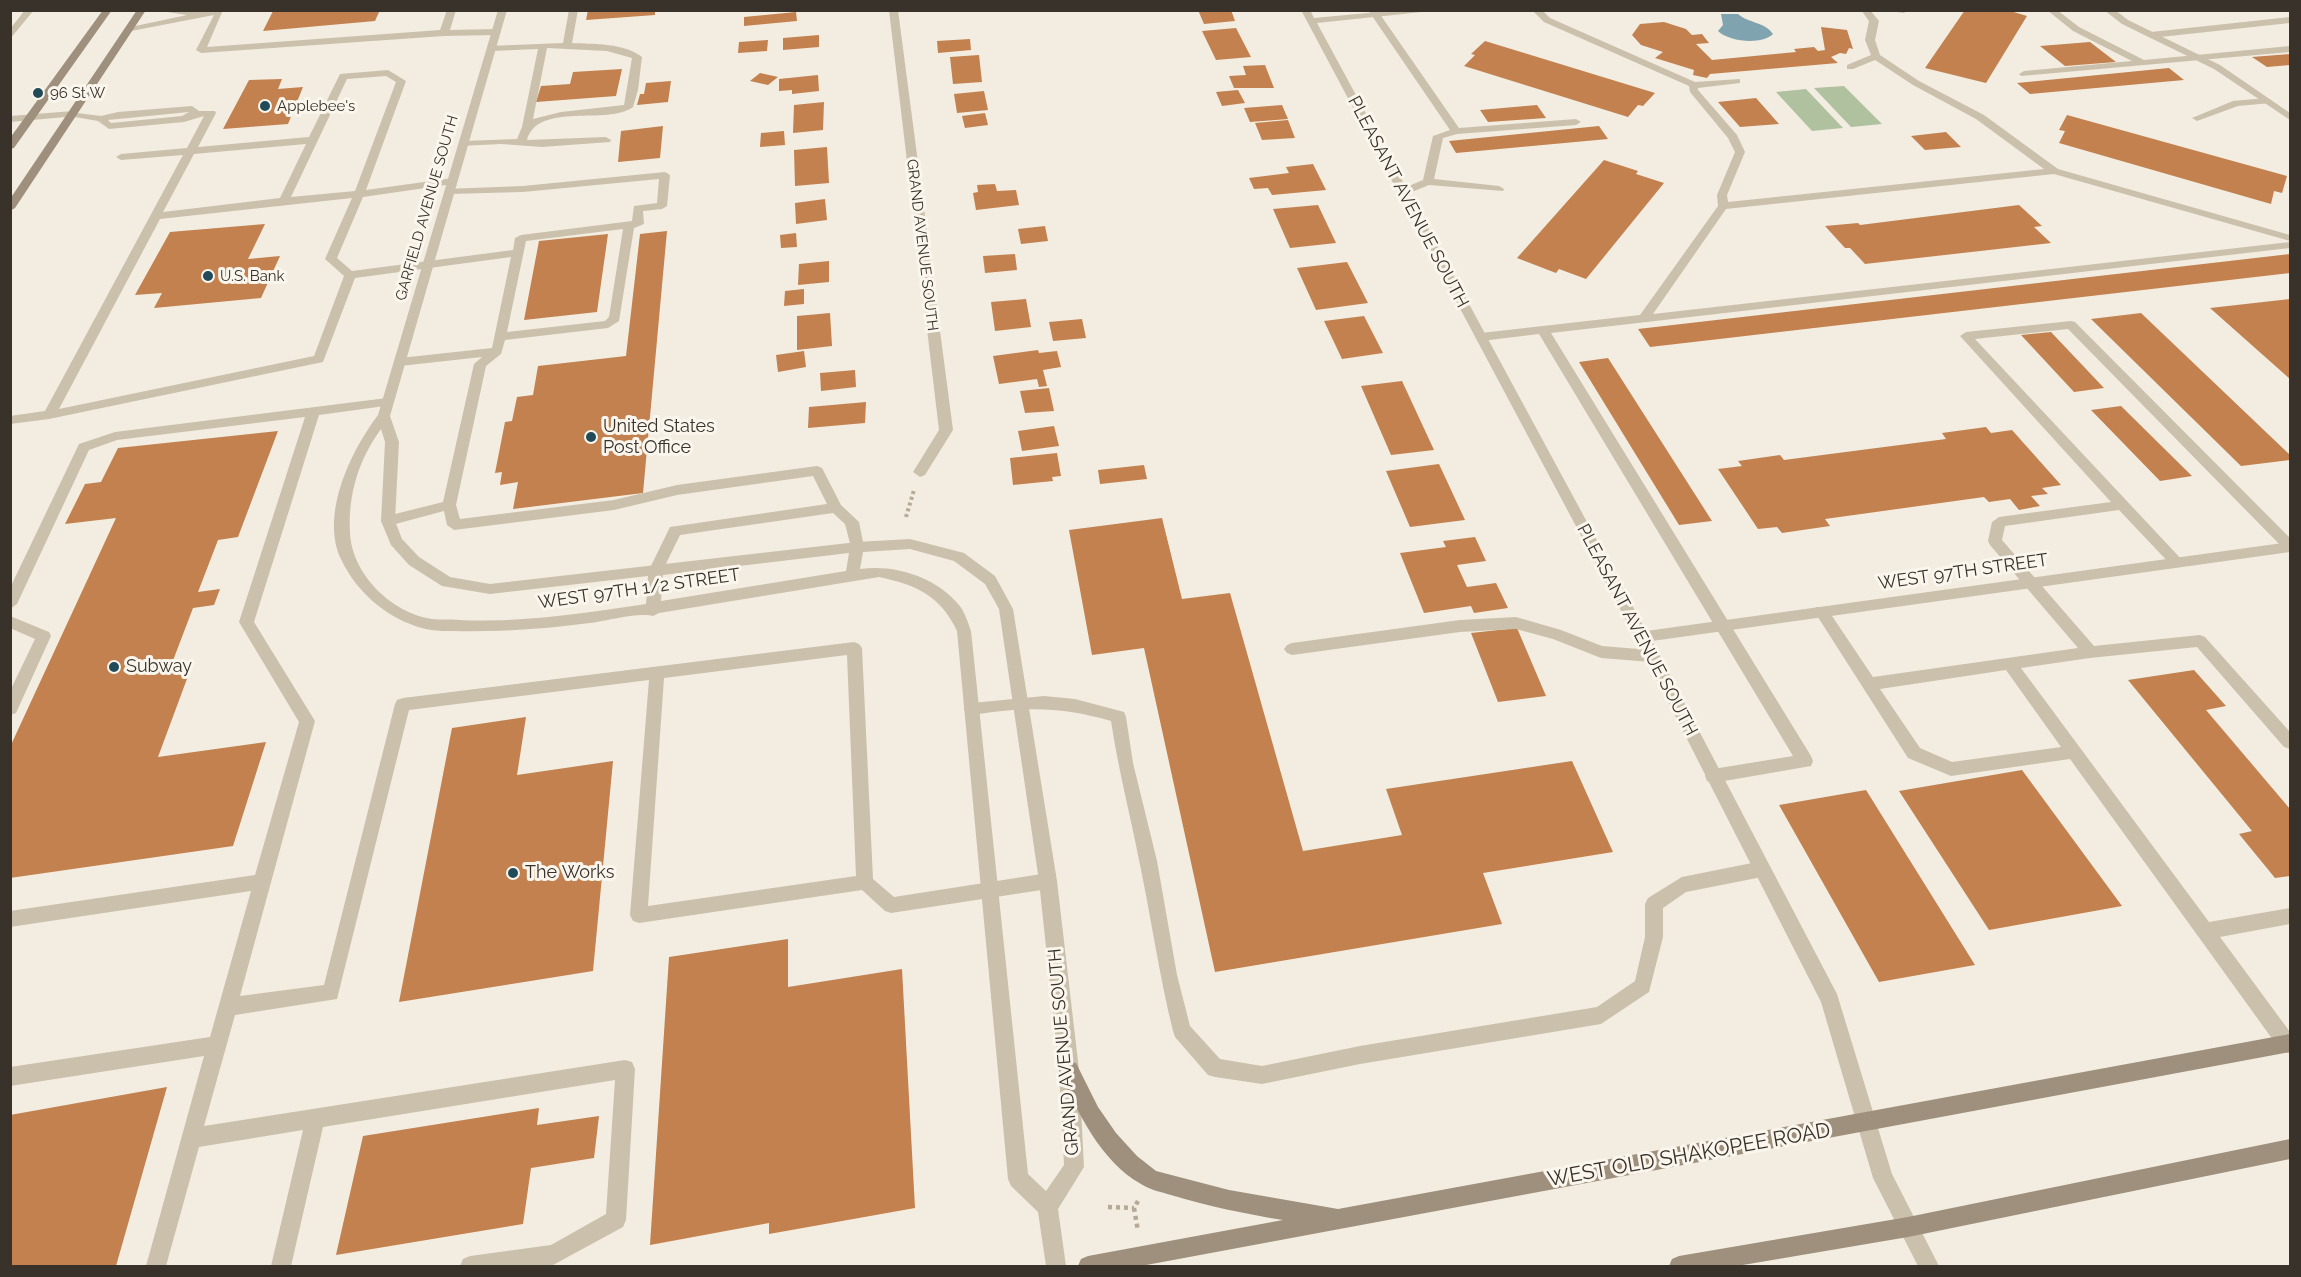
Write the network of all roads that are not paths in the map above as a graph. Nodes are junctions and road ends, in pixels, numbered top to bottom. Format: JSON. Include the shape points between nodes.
{"nodes":[{"id":1,"x":30,"y":10,"type":"edge"},
{"id":2,"x":108,"y":10,"type":"edge"},
{"id":3,"x":142,"y":10,"type":"edge"},
{"id":4,"x":158,"y":10,"type":"edge"},
{"id":5,"x":452,"y":10,"type":"edge"},
{"id":6,"x":503,"y":10,"type":"edge"},
{"id":7,"x":574,"y":10,"type":"edge"},
{"id":8,"x":893,"y":10,"type":"edge"},
{"id":9,"x":1437,"y":10,"type":"edge"},
{"id":10,"x":1536,"y":10,"type":"edge"},
{"id":11,"x":1865,"y":10,"type":"edge"},
{"id":12,"x":1886,"y":10,"type":"edge"},
{"id":13,"x":1904,"y":10,"type":"edge"},
{"id":14,"x":2051,"y":10,"type":"edge"},
{"id":15,"x":2108,"y":10,"type":"edge"},
{"id":16,"x":222,"y":11,"type":"edge"},
{"id":17,"x":206,"y":13,"type":"junction"},
{"id":18,"x":1373,"y":13,"type":"edge"},
{"id":19,"x":1308,"y":16,"type":"edge"},
{"id":20,"x":2290,"y":20,"type":"edge"},
{"id":21,"x":129,"y":30,"type":"junction"},
{"id":22,"x":496,"y":32,"type":"junction"},
{"id":23,"x":444,"y":33,"type":"junction"},
{"id":24,"x":2151,"y":35,"type":"junction"},
{"id":25,"x":10,"y":36,"type":"edge"},
{"id":26,"x":543,"y":46,"type":"junction"},
{"id":27,"x":567,"y":47,"type":"junction"},
{"id":28,"x":492,"y":48,"type":"junction"},
{"id":29,"x":2290,"y":49,"type":"edge"},
{"id":30,"x":1876,"y":56,"type":"junction"},
{"id":31,"x":2199,"y":58,"type":"junction"},
{"id":32,"x":2143,"y":63,"type":"junction"},
{"id":33,"x":1850,"y":67,"type":"dead end"},
{"id":34,"x":2024,"y":74,"type":"dead end"},
{"id":35,"x":1737,"y":81,"type":"dead end"},
{"id":36,"x":1694,"y":85,"type":"junction"},
{"id":37,"x":2266,"y":100,"type":"junction"},
{"id":38,"x":73,"y":114,"type":"junction"},
{"id":39,"x":31,"y":117,"type":"junction"},
{"id":40,"x":2290,"y":117,"type":"edge"},
{"id":41,"x":2197,"y":118,"type":"dead end"},
{"id":42,"x":10,"y":119,"type":"edge"},
{"id":43,"x":1576,"y":122,"type":"dead end"},
{"id":44,"x":526,"y":126,"type":"junction"},
{"id":45,"x":1456,"y":131,"type":"junction"},
{"id":46,"x":313,"y":140,"type":"junction"},
{"id":47,"x":606,"y":140,"type":"dead end"},
{"id":48,"x":521,"y":142,"type":"junction"},
{"id":49,"x":464,"y":144,"type":"junction"},
{"id":50,"x":10,"y":146,"type":"edge"},
{"id":51,"x":190,"y":150,"type":"junction"},
{"id":52,"x":121,"y":157,"type":"dead end"},
{"id":53,"x":2055,"y":171,"type":"junction"},
{"id":54,"x":1428,"y":182,"type":"junction"},
{"id":55,"x":451,"y":186,"type":"junction"},
{"id":56,"x":1499,"y":189,"type":"dead end"},
{"id":57,"x":1403,"y":192,"type":"junction"},
{"id":58,"x":358,"y":194,"type":"junction"},
{"id":59,"x":284,"y":201,"type":"junction"},
{"id":60,"x":1723,"y":206,"type":"junction"},
{"id":61,"x":10,"y":208,"type":"edge"},
{"id":62,"x":154,"y":216,"type":"junction"},
{"id":63,"x":629,"y":225,"type":"junction"},
{"id":64,"x":2290,"y":238,"type":"edge"},
{"id":65,"x":2290,"y":245,"type":"edge"},
{"id":66,"x":518,"y":253,"type":"junction"},
{"id":67,"x":429,"y":263,"type":"junction"},
{"id":68,"x":350,"y":275,"type":"junction"},
{"id":69,"x":1644,"y":318,"type":"junction"},
{"id":70,"x":1543,"y":330,"type":"junction"},
{"id":71,"x":500,"y":337,"type":"junction"},
{"id":72,"x":1481,"y":337,"type":"junction"},
{"id":73,"x":497,"y":351,"type":"junction"},
{"id":74,"x":399,"y":362,"type":"junction"},
{"id":75,"x":386,"y":409,"type":"junction"},
{"id":76,"x":313,"y":412,"type":"junction"},
{"id":77,"x":49,"y":415,"type":"junction"},
{"id":78,"x":10,"y":420,"type":"edge"},
{"id":79,"x":920,"y":472,"type":"road end"},
{"id":80,"x":449,"y":505,"type":"junction"},
{"id":81,"x":2122,"y":505,"type":"junction"},
{"id":82,"x":836,"y":508,"type":"junction"},
{"id":83,"x":388,"y":521,"type":"junction"},
{"id":84,"x":2290,"y":546,"type":"edge"},
{"id":85,"x":857,"y":547,"type":"junction"},
{"id":86,"x":959,"y":557,"type":"joint"},
{"id":87,"x":2177,"y":562,"type":"junction"},
{"id":88,"x":656,"y":570,"type":"junction"},
{"id":89,"x":852,"y":576,"type":"junction"},
{"id":90,"x":360,"y":582,"type":"joint"},
{"id":91,"x":2030,"y":582,"type":"junction"},
{"id":92,"x":10,"y":604,"type":"edge"},
{"id":93,"x":653,"y":610,"type":"junction"},
{"id":94,"x":1821,"y":611,"type":"junction"},
{"id":95,"x":10,"y":622,"type":"edge"},
{"id":96,"x":1721,"y":625,"type":"junction"},
{"id":97,"x":1642,"y":637,"type":"junction"},
{"id":98,"x":1292,"y":649,"type":"dead end"},
{"id":99,"x":2090,"y":652,"type":"junction"},
{"id":100,"x":1651,"y":656,"type":"junction"},
{"id":101,"x":2009,"y":663,"type":"junction"},
{"id":102,"x":657,"y":673,"type":"junction"},
{"id":103,"x":1869,"y":684,"type":"junction"},
{"id":104,"x":1022,"y":702,"type":"junction"},
{"id":105,"x":10,"y":709,"type":"edge"},
{"id":106,"x":972,"y":709,"type":"junction"},
{"id":107,"x":2290,"y":742,"type":"edge"},
{"id":108,"x":2074,"y":752,"type":"junction"},
{"id":109,"x":1713,"y":776,"type":"junction"},
{"id":110,"x":1762,"y":869,"type":"junction"},
{"id":111,"x":1048,"y":880,"type":"junction"},
{"id":112,"x":262,"y":882,"type":"junction"},
{"id":113,"x":865,"y":882,"type":"junction"},
{"id":114,"x":990,"y":890,"type":"junction"},
{"id":115,"x":2290,"y":916,"type":"edge"},
{"id":116,"x":10,"y":919,"type":"edge"},
{"id":117,"x":2205,"y":931,"type":"junction"},
{"id":118,"x":227,"y":1007,"type":"junction"},
{"id":119,"x":2289,"y":1044,"type":"edge"},
{"id":120,"x":217,"y":1045,"type":"junction"},
{"id":121,"x":1069,"y":1070,"type":"junction"},
{"id":122,"x":10,"y":1077,"type":"edge"},
{"id":123,"x":315,"y":1119,"type":"junction"},
{"id":124,"x":1865,"y":1123,"type":"junction"},
{"id":125,"x":191,"y":1138,"type":"junction"},
{"id":126,"x":2290,"y":1149,"type":"edge"},
{"id":127,"x":1048,"y":1207,"type":"junction"},
{"id":128,"x":1344,"y":1218,"type":"junction"},
{"id":129,"x":1908,"y":1227,"type":"junction"},
{"id":130,"x":156,"y":1266,"type":"edge"},
{"id":131,"x":281,"y":1266,"type":"edge"},
{"id":132,"x":470,"y":1266,"type":"edge"},
{"id":133,"x":1056,"y":1266,"type":"edge"},
{"id":134,"x":1088,"y":1266,"type":"edge"},
{"id":135,"x":1679,"y":1266,"type":"edge"},
{"id":136,"x":1929,"y":1266,"type":"edge"}],
"edges":[{"from":1,"to":25,"type":"street"},
{"from":2,"to":39,"type":"main road"},
{"from":3,"to":21,"type":"main road"},
{"from":4,"to":17,"type":"street"},
{"from":5,"to":23,"type":"street"},
{"from":6,"to":22,"type":"street","name":"GARFIELD AVENUE SOUTH"},
{"from":7,"to":27,"type":"street"},
{"from":8,"to":79,"type":"street","name":"GRAND AVENUE SOUTH","via":[[946,430]]},
{"from":9,"to":18,"type":"street"},
{"from":10,"to":36,"type":"street","via":[[1547,20]]},
{"from":11,"to":30,"type":"street","via":[[1874,21],[1870,40]]},
{"from":12,"to":13,"type":"street"},
{"from":14,"to":32,"type":"street","via":[[2076,29]]},
{"from":15,"to":24,"type":"street"},
{"from":16,"to":17,"type":"street"},
{"from":16,"to":23,"type":"street","via":[[201,50]]},
{"from":17,"to":21,"type":"street"},
{"from":18,"to":19,"type":"street"},
{"from":18,"to":45,"type":"street"},
{"from":19,"to":57,"type":"street","name":"PLEASANT AVENUE SOUTH"},
{"from":20,"to":24,"type":"street"},
{"from":21,"to":38,"type":"main road"},
{"from":22,"to":23,"type":"street"},
{"from":22,"to":28,"type":"street","name":"GARFIELD AVENUE SOUTH"},
{"from":24,"to":31,"type":"street"},
{"from":26,"to":27,"type":"street"},
{"from":26,"to":28,"type":"street"},
{"from":26,"to":44,"type":"street"},
{"from":27,"to":44,"type":"street","via":[[627,51],[637,57],[628,107],[553,116]]},
{"from":28,"to":49,"type":"street","name":"GARFIELD AVENUE SOUTH"},
{"from":29,"to":31,"type":"street"},
{"from":30,"to":33,"type":"street"},
{"from":30,"to":53,"type":"street","via":[[1980,117]]},
{"from":31,"to":32,"type":"street"},
{"from":31,"to":37,"type":"street"},
{"from":32,"to":34,"type":"street"},
{"from":35,"to":36,"type":"street"},
{"from":36,"to":60,"type":"street","via":[[1693,90],[1740,152],[1722,195]]},
{"from":37,"to":40,"type":"street"},
{"from":37,"to":41,"type":"street","via":[[2237,103]]},
{"from":38,"to":39,"type":"street"},
{"from":38,"to":51,"type":"street","via":[[101,119],[109,126],[211,114]]},
{"from":38,"to":61,"type":"main road"},
{"from":39,"to":42,"type":"street"},
{"from":39,"to":50,"type":"main road"},
{"from":43,"to":45,"type":"street"},
{"from":44,"to":48,"type":"street"},
{"from":45,"to":54,"type":"street","via":[[1438,136]]},
{"from":46,"to":51,"type":"street"},
{"from":46,"to":58,"type":"street","via":[[343,76],[388,73],[401,81]]},
{"from":46,"to":59,"type":"street"},
{"from":47,"to":48,"type":"street"},
{"from":48,"to":49,"type":"street"},
{"from":49,"to":55,"type":"street","name":"GARFIELD AVENUE SOUTH"},
{"from":51,"to":52,"type":"street"},
{"from":51,"to":62,"type":"street"},
{"from":53,"to":60,"type":"street"},
{"from":53,"to":64,"type":"street"},
{"from":54,"to":56,"type":"street"},
{"from":54,"to":57,"type":"street"},
{"from":55,"to":58,"type":"street"},
{"from":55,"to":63,"type":"street","via":[[523,189],[665,175],[662,206],[638,208],[638,224]]},
{"from":55,"to":67,"type":"street","name":"GARFIELD AVENUE SOUTH"},
{"from":57,"to":72,"type":"street","name":"PLEASANT AVENUE SOUTH"},
{"from":58,"to":59,"type":"street"},
{"from":58,"to":68,"type":"street","via":[[331,258]]},
{"from":59,"to":62,"type":"street"},
{"from":60,"to":69,"type":"street"},
{"from":62,"to":77,"type":"street"},
{"from":63,"to":66,"type":"street","via":[[521,238]]},
{"from":63,"to":71,"type":"street","via":[[615,318],[608,324]]},
{"from":65,"to":69,"type":"street"},
{"from":66,"to":67,"type":"street"},
{"from":66,"to":71,"type":"street"},
{"from":67,"to":68,"type":"street"},
{"from":67,"to":74,"type":"street","name":"GARFIELD AVENUE SOUTH"},
{"from":68,"to":77,"type":"street","via":[[319,358]]},
{"from":69,"to":70,"type":"street"},
{"from":70,"to":72,"type":"street"},
{"from":70,"to":96,"type":"street"},
{"from":71,"to":73,"type":"street"},
{"from":72,"to":97,"type":"street","name":"PLEASANT AVENUE SOUTH"},
{"from":73,"to":74,"type":"street"},
{"from":73,"to":80,"type":"street","via":[[480,364]]},
{"from":74,"to":75,"type":"street","name":"GARFIELD AVENUE SOUTH"},
{"from":75,"to":76,"type":"street"},
{"from":75,"to":83,"type":"street","via":[[392,442]]},
{"from":75,"to":90,"type":"street","name":"GARFIELD AVENUE SOUTH","via":[[363,442],[344,493],[344,552]]},
{"from":76,"to":92,"type":"street","via":[[115,436],[84,447]]},
{"from":76,"to":112,"type":"street","via":[[246,622],[307,721]]},
{"from":77,"to":78,"type":"street"},
{"from":80,"to":82,"type":"street","via":[[454,525],[614,505],[677,490],[817,471]]},
{"from":80,"to":83,"type":"street"},
{"from":81,"to":84,"type":"street","via":[[1966,336],[2071,325]]},
{"from":81,"to":87,"type":"street"},
{"from":81,"to":91,"type":"street","via":[[1999,522],[1995,541]]},
{"from":82,"to":85,"type":"street","via":[[852,522]]},
{"from":82,"to":88,"type":"street","via":[[675,531]]},
{"from":83,"to":88,"type":"street","name":"WEST 97TH 1/2 STREET","via":[[396,541],[414,561],[447,582],[490,589]]},
{"from":84,"to":87,"type":"street","name":"WEST 97TH STREET"},
{"from":85,"to":86,"type":"street","name":"WEST 97TH 1/2 STREET","via":[[910,544]]},
{"from":85,"to":88,"type":"street","name":"WEST 97TH 1/2 STREET"},
{"from":85,"to":89,"type":"street"},
{"from":86,"to":104,"type":"street","name":"GRAND AVENUE SOUTH","via":[[990,580],[1006,609]]},
{"from":87,"to":91,"type":"street","name":"WEST 97TH STREET"},
{"from":88,"to":93,"type":"street"},
{"from":89,"to":93,"type":"street","name":"WEST 97TH 1/2 STREET"},
{"from":89,"to":106,"type":"street","name":"WEST 97TH 1/2 STREET","via":[[879,572],[914,579],[954,609],[964,631]]},
{"from":90,"to":93,"type":"street","name":"WEST 97TH 1/2 STREET","via":[[388,605],[426,624],[525,626]]},
{"from":91,"to":94,"type":"street","name":"WEST 97TH STREET"},
{"from":91,"to":99,"type":"street"},
{"from":94,"to":96,"type":"street","name":"WEST 97TH STREET"},
{"from":94,"to":103,"type":"street"},
{"from":95,"to":105,"type":"street","via":[[44,636]]},
{"from":96,"to":97,"type":"street","name":"WEST 97TH STREET"},
{"from":96,"to":109,"type":"street","via":[[1805,761]]},
{"from":97,"to":100,"type":"street","name":"PLEASANT AVENUE SOUTH"},
{"from":98,"to":100,"type":"street","via":[[1460,626],[1516,623],[1601,652]]},
{"from":99,"to":101,"type":"street"},
{"from":99,"to":107,"type":"street","via":[[2200,641]]},
{"from":100,"to":109,"type":"street","name":"PLEASANT AVENUE SOUTH"},
{"from":101,"to":103,"type":"street"},
{"from":101,"to":108,"type":"street"},
{"from":102,"to":113,"type":"street","via":[[854,648]]},
{"from":102,"to":113,"type":"street","via":[[639,915]]},
{"from":102,"to":118,"type":"street","via":[[403,704],[331,993]]},
{"from":103,"to":108,"type":"street","via":[[1914,753],[1952,769]]},
{"from":104,"to":106,"type":"street"},
{"from":104,"to":110,"type":"street","via":[[1070,704],[1118,717],[1182,1031],[1215,1068],[1262,1075],[1601,1015],[1643,986],[1654,937],[1654,904],[1682,885]]},
{"from":104,"to":111,"type":"street","name":"GRAND AVENUE SOUTH"},
{"from":106,"to":114,"type":"street"},
{"from":108,"to":117,"type":"street"},
{"from":109,"to":110,"type":"street","name":"PLEASANT AVENUE SOUTH"},
{"from":110,"to":124,"type":"street","name":"PLEASANT AVENUE SOUTH","via":[[1830,1000]]},
{"from":111,"to":114,"type":"street"},
{"from":111,"to":121,"type":"street","name":"GRAND AVENUE SOUTH"},
{"from":112,"to":116,"type":"street"},
{"from":112,"to":118,"type":"street"},
{"from":113,"to":114,"type":"street","via":[[891,905]]},
{"from":114,"to":127,"type":"street","via":[[1018,1179]]},
{"from":115,"to":117,"type":"street"},
{"from":117,"to":119,"type":"street"},
{"from":118,"to":120,"type":"street"},
{"from":119,"to":124,"type":"main road","name":"WEST OLD SHAKOPEE ROAD"},
{"from":120,"to":122,"type":"street"},
{"from":120,"to":125,"type":"street"},
{"from":121,"to":127,"type":"street","name":"GRAND AVENUE SOUTH","via":[[1074,1167]]},
{"from":121,"to":128,"type":"main road","via":[[1093,1119],[1118,1151],[1145,1176],[1236,1201]]},
{"from":123,"to":125,"type":"street"},
{"from":123,"to":131,"type":"street"},
{"from":123,"to":132,"type":"street","via":[[626,1069],[616,1220],[553,1255]]},
{"from":124,"to":128,"type":"main road","name":"WEST OLD SHAKOPEE ROAD"},
{"from":124,"to":129,"type":"street","name":"PLEASANT AVENUE SOUTH","via":[[1883,1178]]},
{"from":125,"to":130,"type":"street"},
{"from":126,"to":129,"type":"main road"},
{"from":127,"to":133,"type":"street"},
{"from":128,"to":134,"type":"main road","name":"WEST OLD SHAKOPEE ROAD"},
{"from":129,"to":135,"type":"main road"},
{"from":129,"to":136,"type":"street","name":"PLEASANT AVENUE SOUTH"}]}
